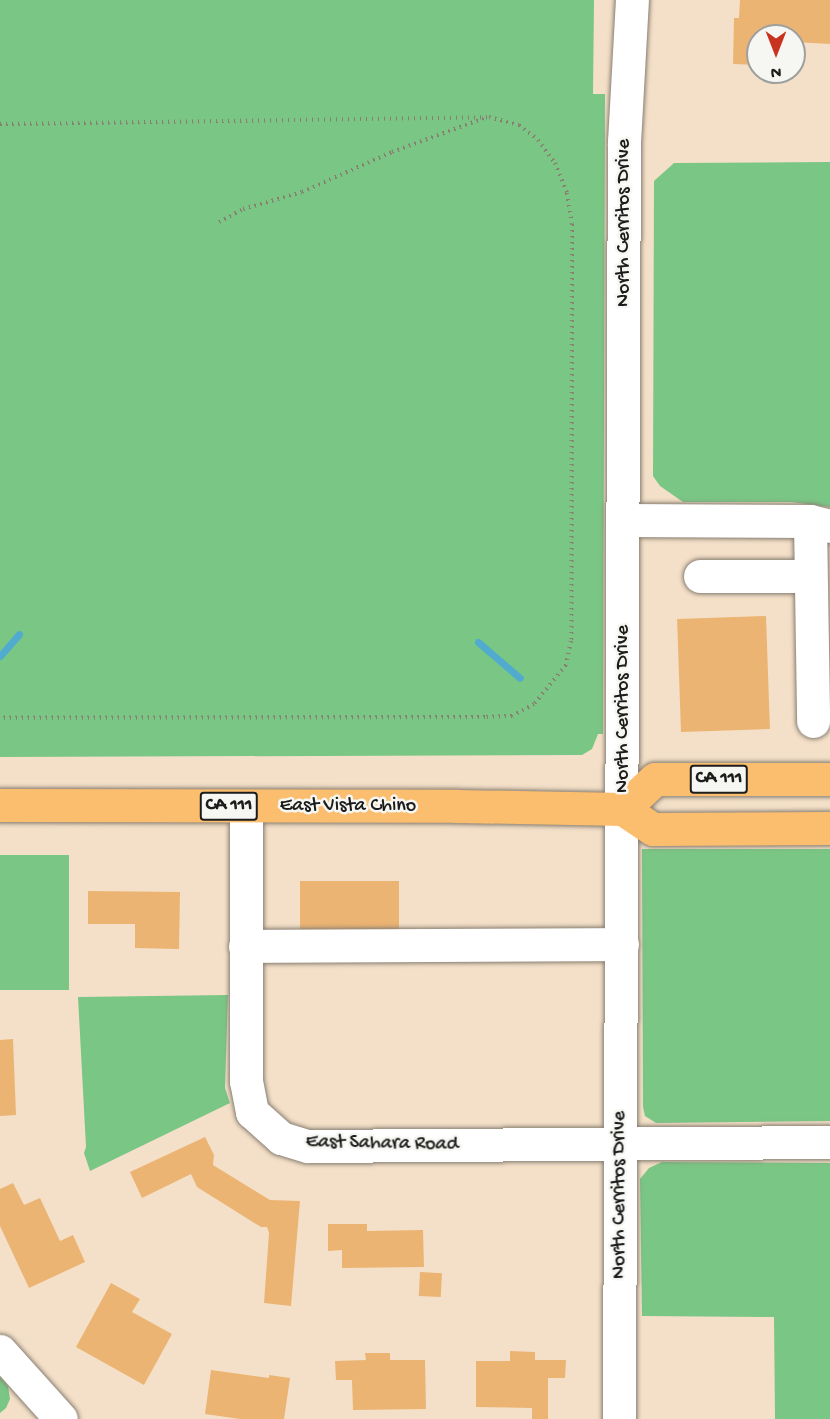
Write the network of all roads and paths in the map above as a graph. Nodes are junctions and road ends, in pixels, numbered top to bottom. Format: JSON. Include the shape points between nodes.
{"nodes":[{"id":1,"x":632,"y":0,"type":"edge"},
{"id":2,"x":489,"y":117,"type":"junction"},
{"id":3,"x":0,"y":124,"type":"edge"},
{"id":4,"x":219,"y":222,"type":"dead end"},
{"id":5,"x":623,"y":520,"type":"junction"},
{"id":6,"x":820,"y":524,"type":"edge"},
{"id":7,"x":700,"y":576,"type":"dead end"},
{"id":8,"x":810,"y":576,"type":"junction"},
{"id":9,"x":0,"y":718,"type":"edge"},
{"id":10,"x":813,"y":721,"type":"dead end"},
{"id":11,"x":830,"y":778,"type":"edge"},
{"id":12,"x":0,"y":805,"type":"edge"},
{"id":13,"x":246,"y":806,"type":"junction"},
{"id":14,"x":623,"y":809,"type":"junction"},
{"id":15,"x":830,"y":828,"type":"edge"},
{"id":16,"x":622,"y":944,"type":"junction"},
{"id":17,"x":244,"y":946,"type":"junction"},
{"id":18,"x":830,"y":1142,"type":"edge"},
{"id":19,"x":620,"y":1144,"type":"junction"},
{"id":20,"x":0,"y":1352,"type":"edge"},
{"id":21,"x":61,"y":1419,"type":"edge"},
{"id":22,"x":619,"y":1419,"type":"edge"}],
"edges":[{"from":1,"to":5,"type":"street","name":"North Cerritos Drive","via":[[624,142]]},
{"from":2,"to":3,"type":"path"},
{"from":2,"to":4,"type":"path","via":[[392,152],[302,192],[243,209]]},
{"from":2,"to":9,"type":"path","via":[[519,125],[538,140],[555,163],[567,192],[572,224],[572,641],[566,665],[550,687],[534,704],[512,716]]},
{"from":5,"to":6,"type":"street"},
{"from":5,"to":14,"type":"street","name":"North Cerritos Drive"},
{"from":6,"to":8,"type":"street"},
{"from":7,"to":8,"type":"street"},
{"from":8,"to":10,"type":"street"},
{"from":11,"to":14,"type":"main road","number":"CA 111","via":[[655,779]]},
{"from":12,"to":13,"type":"main road","name":"East Vista Chino","number":"CA 111"},
{"from":13,"to":14,"type":"main road","name":"East Vista Chino","number":"CA 111"},
{"from":13,"to":17,"type":"street","name":"East Sahara Road"},
{"from":14,"to":15,"type":"main road","via":[[653,829]]},
{"from":14,"to":16,"type":"street","name":"North Cerritos Drive"},
{"from":16,"to":17,"type":"street"},
{"from":16,"to":19,"type":"street","name":"North Cerritos Drive"},
{"from":17,"to":19,"type":"street","name":"East Sahara Road","via":[[246,1081],[250,1102],[252,1112],[281,1138],[308,1146]]},
{"from":18,"to":19,"type":"street","name":"East Sahara Road"},
{"from":19,"to":22,"type":"street","name":"North Cerritos Drive"},
{"from":20,"to":21,"type":"street"}]}
